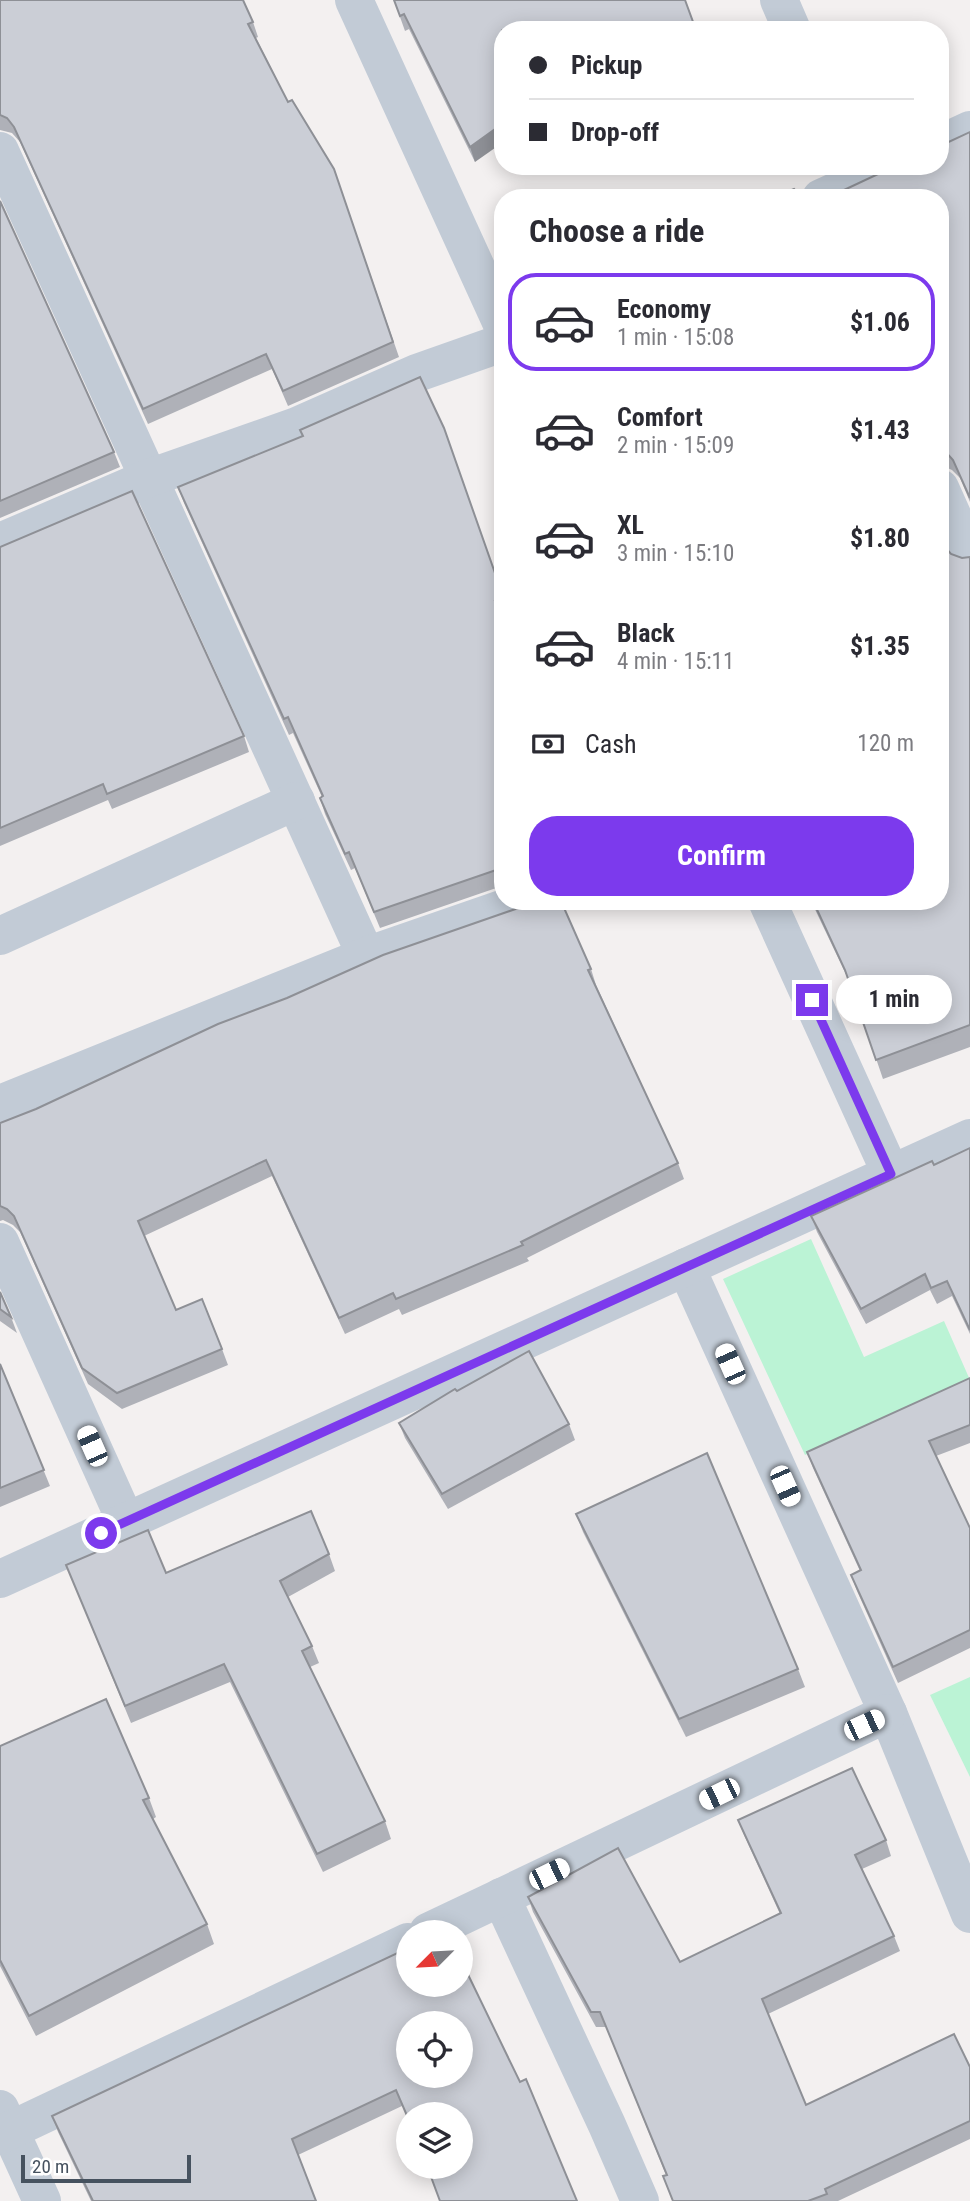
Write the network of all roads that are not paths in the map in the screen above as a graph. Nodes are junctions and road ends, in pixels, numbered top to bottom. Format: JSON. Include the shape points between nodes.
{"nodes":[{"id":1,"x":354,"y":0,"type":"edge"},
{"id":2,"x":779,"y":0,"type":"edge"},
{"id":3,"x":788,"y":21,"type":"edge"},
{"id":4,"x":970,"y":130,"type":"edge"},
{"id":5,"x":949,"y":140,"type":"edge"},
{"id":6,"x":0,"y":150,"type":"edge"},
{"id":7,"x":862,"y":175,"type":"edge"},
{"id":8,"x":837,"y":189,"type":"edge"},
{"id":9,"x":494,"y":306,"type":"edge"},
{"id":10,"x":494,"y":346,"type":"edge"},
{"id":11,"x":149,"y":478,"type":"junction"},
{"id":12,"x":949,"y":508,"type":"edge"},
{"id":13,"x":0,"y":542,"type":"edge"},
{"id":14,"x":970,"y":555,"type":"edge"},
{"id":15,"x":296,"y":801,"type":"junction"},
{"id":16,"x":499,"y":910,"type":"edge"},
{"id":17,"x":771,"y":910,"type":"edge"},
{"id":18,"x":0,"y":936,"type":"edge"},
{"id":19,"x":366,"y":956,"type":"junction"},
{"id":20,"x":0,"y":1104,"type":"edge"},
{"id":21,"x":970,"y":1138,"type":"edge"},
{"id":22,"x":891,"y":1174,"type":"junction"},
{"id":23,"x":0,"y":1242,"type":"edge"},
{"id":24,"x":686,"y":1267,"type":"junction"},
{"id":25,"x":126,"y":1522,"type":"junction"},
{"id":26,"x":0,"y":1579,"type":"edge"},
{"id":27,"x":888,"y":1713,"type":"junction"},
{"id":28,"x":501,"y":1897,"type":"junction"},
{"id":29,"x":967,"y":1898,"type":"edge"},
{"id":30,"x":453,"y":1920,"type":"edge"},
{"id":31,"x":396,"y":1947,"type":"edge"},
{"id":32,"x":3,"y":2125,"type":"edge"},
{"id":33,"x":41,"y":2201,"type":"edge"},
{"id":34,"x":640,"y":2201,"type":"edge"}],
"edges":[{"from":1,"to":9,"type":"street"},
{"from":2,"to":3,"type":"street"},
{"from":4,"to":5,"type":"street"},
{"from":6,"to":11,"type":"street"},
{"from":7,"to":8,"type":"street"},
{"from":10,"to":11,"type":"street","via":[[417,373],[297,426]]},
{"from":11,"to":13,"type":"street"},
{"from":11,"to":15,"type":"street"},
{"from":12,"to":14,"type":"street"},
{"from":15,"to":18,"type":"street"},
{"from":15,"to":19,"type":"street"},
{"from":16,"to":19,"type":"street"},
{"from":17,"to":22,"type":"street"},
{"from":19,"to":20,"type":"street"},
{"from":21,"to":22,"type":"street"},
{"from":22,"to":24,"type":"street"},
{"from":23,"to":25,"type":"street"},
{"from":24,"to":25,"type":"street"},
{"from":24,"to":27,"type":"street"},
{"from":25,"to":26,"type":"street"},
{"from":27,"to":28,"type":"street"},
{"from":27,"to":29,"type":"street"},
{"from":28,"to":30,"type":"street"},
{"from":28,"to":34,"type":"street"},
{"from":31,"to":32,"type":"street"},
{"from":32,"to":33,"type":"street"}]}
